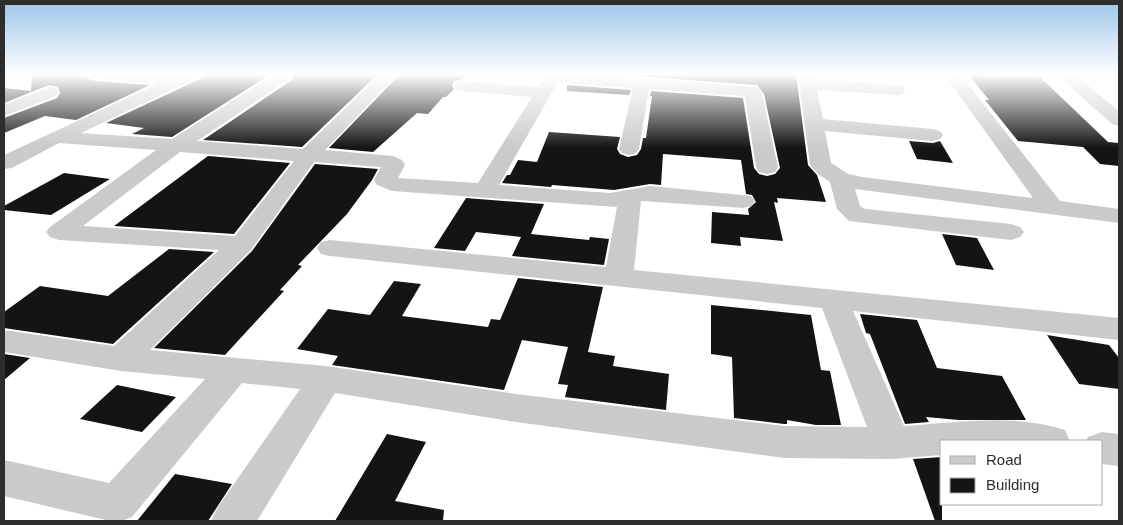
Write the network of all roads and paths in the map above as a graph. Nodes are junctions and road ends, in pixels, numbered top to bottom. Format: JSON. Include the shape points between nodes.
{"nodes":[{"id":1,"x":34,"y":98,"type":"edge"},
{"id":2,"x":139,"y":98,"type":"edge"},
{"id":3,"x":249,"y":98,"type":"edge"},
{"id":4,"x":366,"y":98,"type":"edge"},
{"id":5,"x":540,"y":98,"type":"edge"},
{"id":6,"x":639,"y":98,"type":"edge"},
{"id":7,"x":755,"y":98,"type":"edge"},
{"id":8,"x":810,"y":98,"type":"edge"},
{"id":9,"x":970,"y":98,"type":"edge"},
{"id":10,"x":1093,"y":98,"type":"edge"},
{"id":11,"x":4,"y":111,"type":"edge"},
{"id":12,"x":1119,"y":120,"type":"edge"},
{"id":13,"x":814,"y":124,"type":"junction"},
{"id":14,"x":933,"y":135,"type":"dead end"},
{"id":15,"x":56,"y":136,"type":"junction"},
{"id":16,"x":177,"y":145,"type":"junction"},
{"id":17,"x":629,"y":149,"type":"dead end"},
{"id":18,"x":309,"y":155,"type":"junction"},
{"id":19,"x":7,"y":159,"type":"edge"},
{"id":20,"x":767,"y":167,"type":"dead end"},
{"id":21,"x":840,"y":180,"type":"junction"},
{"id":22,"x":485,"y":190,"type":"junction"},
{"id":23,"x":630,"y":196,"type":"junction"},
{"id":24,"x":743,"y":201,"type":"dead end"},
{"id":25,"x":1052,"y":207,"type":"junction"},
{"id":26,"x":1119,"y":216,"type":"edge"},
{"id":27,"x":1011,"y":232,"type":"dead end"},
{"id":28,"x":242,"y":244,"type":"junction"},
{"id":29,"x":330,"y":248,"type":"dead end"},
{"id":30,"x":619,"y":277,"type":"junction"},
{"id":31,"x":833,"y":298,"type":"junction"},
{"id":32,"x":1119,"y":329,"type":"edge"},
{"id":33,"x":4,"y":341,"type":"edge"},
{"id":34,"x":121,"y":359,"type":"junction"},
{"id":35,"x":233,"y":371,"type":"junction"},
{"id":36,"x":326,"y":379,"type":"junction"},
{"id":37,"x":1043,"y":440,"type":"edge"},
{"id":38,"x":892,"y":443,"type":"junction"},
{"id":39,"x":1103,"y":448,"type":"edge"},
{"id":40,"x":1119,"y":450,"type":"edge"},
{"id":41,"x":4,"y":478,"type":"edge"},
{"id":42,"x":110,"y":513,"type":"edge"},
{"id":43,"x":233,"y":521,"type":"edge"}],
"edges":[{"from":1,"to":11,"type":"street"},
{"from":2,"to":15,"type":"street"},
{"from":3,"to":16,"type":"street"},
{"from":4,"to":18,"type":"street"},
{"from":5,"to":22,"type":"street"},
{"from":6,"to":17,"type":"street"},
{"from":7,"to":20,"type":"street"},
{"from":8,"to":13,"type":"street"},
{"from":9,"to":25,"type":"street"},
{"from":10,"to":12,"type":"street"},
{"from":13,"to":14,"type":"street"},
{"from":13,"to":21,"type":"street","via":[[821,166]]},
{"from":15,"to":16,"type":"street"},
{"from":15,"to":19,"type":"street"},
{"from":16,"to":18,"type":"street"},
{"from":16,"to":28,"type":"street","via":[[59,232]]},
{"from":18,"to":22,"type":"street","via":[[385,161],[394,165],[385,180],[392,184]]},
{"from":18,"to":28,"type":"street"},
{"from":21,"to":25,"type":"street"},
{"from":21,"to":27,"type":"street","via":[[849,209],[858,216]]},
{"from":22,"to":23,"type":"street","via":[[610,200],[623,200]]},
{"from":23,"to":24,"type":"street","via":[[650,193]]},
{"from":23,"to":30,"type":"street"},
{"from":25,"to":26,"type":"street"},
{"from":28,"to":34,"type":"street"},
{"from":29,"to":30,"type":"street"},
{"from":30,"to":31,"type":"street"},
{"from":31,"to":32,"type":"street"},
{"from":31,"to":38,"type":"street"},
{"from":33,"to":34,"type":"street"},
{"from":34,"to":35,"type":"street"},
{"from":35,"to":36,"type":"street"},
{"from":35,"to":42,"type":"street"},
{"from":36,"to":38,"type":"street","via":[[516,408],[784,442]]},
{"from":36,"to":43,"type":"street"},
{"from":37,"to":38,"type":"street","via":[[1001,435]]},
{"from":39,"to":40,"type":"street"},
{"from":41,"to":42,"type":"street"}]}
